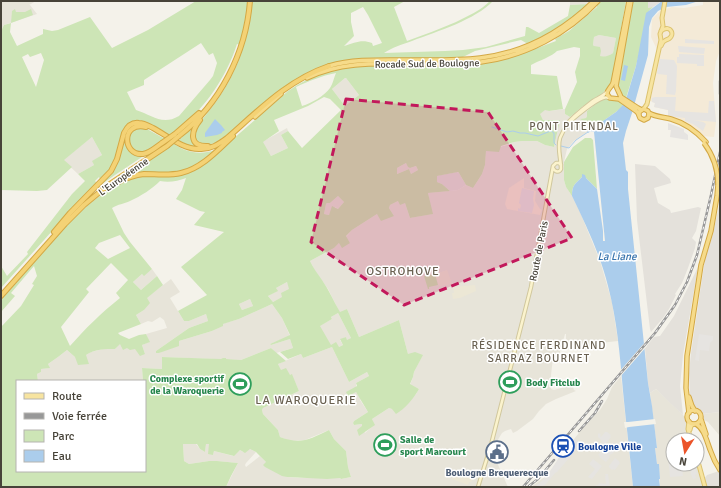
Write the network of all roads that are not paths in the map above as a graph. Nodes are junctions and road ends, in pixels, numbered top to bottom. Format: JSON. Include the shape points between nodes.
{"nodes":[{"id":1,"x":249,"y":1,"type":"edge"},
{"id":2,"x":629,"y":1,"type":"edge"},
{"id":3,"x":665,"y":1,"type":"edge"},
{"id":4,"x":596,"y":3,"type":"edge"},
{"id":5,"x":664,"y":10,"type":"junction"},
{"id":6,"x":668,"y":28,"type":"junction"},
{"id":7,"x":661,"y":31,"type":"junction"},
{"id":8,"x":661,"y":37,"type":"junction"},
{"id":9,"x":666,"y":40,"type":"junction"},
{"id":10,"x":238,"y":53,"type":"junction"},
{"id":11,"x":342,"y":65,"type":"junction"},
{"id":12,"x":329,"y":66,"type":"joint"},
{"id":13,"x":611,"y":87,"type":"junction"},
{"id":14,"x":617,"y":89,"type":"junction"},
{"id":15,"x":607,"y":91,"type":"junction"},
{"id":16,"x":619,"y":97,"type":"junction"},
{"id":17,"x":649,"y":97,"type":"junction"},
{"id":18,"x":609,"y":98,"type":"junction"},
{"id":19,"x":643,"y":110,"type":"junction"},
{"id":20,"x":255,"y":117,"type":"joint"},
{"id":21,"x":648,"y":118,"type":"junction"},
{"id":22,"x":248,"y":122,"type":"junction"},
{"id":23,"x":681,"y":124,"type":"junction"},
{"id":24,"x":242,"y":125,"type":"junction"},
{"id":25,"x":177,"y":135,"type":"junction"},
{"id":26,"x":705,"y":142,"type":"junction"},
{"id":27,"x":164,"y":144,"type":"junction"},
{"id":28,"x":557,"y":163,"type":"junction"},
{"id":29,"x":561,"y":165,"type":"junction"},
{"id":30,"x":553,"y":168,"type":"junction"},
{"id":31,"x":556,"y":171,"type":"junction"},
{"id":32,"x":720,"y":176,"type":"edge"},
{"id":33,"x":551,"y":178,"type":"junction"},
{"id":34,"x":102,"y":187,"type":"junction"},
{"id":35,"x":720,"y":192,"type":"edge"},
{"id":36,"x":1,"y":292,"type":"edge"},
{"id":37,"x":1,"y":296,"type":"edge"},
{"id":38,"x":695,"y":411,"type":"junction"},
{"id":39,"x":689,"y":413,"type":"junction"},
{"id":40,"x":701,"y":419,"type":"junction"},
{"id":41,"x":689,"y":421,"type":"junction"},
{"id":42,"x":695,"y":424,"type":"junction"},
{"id":43,"x":689,"y":432,"type":"edge"},
{"id":44,"x":691,"y":432,"type":"edge"},
{"id":45,"x":720,"y":466,"type":"edge"},
{"id":46,"x":720,"y":470,"type":"edge"},
{"id":47,"x":700,"y":472,"type":"edge"},
{"id":48,"x":700,"y":472,"type":"edge"},
{"id":49,"x":478,"y":487,"type":"edge"},
{"id":50,"x":704,"y":487,"type":"edge"}],
"edges":[{"from":1,"to":10,"type":"highway"},
{"from":2,"to":13,"type":"highway"},
{"from":2,"to":14,"type":"highway"},
{"from":3,"to":5,"type":"main road"},
{"from":4,"to":11,"type":"highway","name":"Rocade Sud de Boulogne","via":[[550,36],[500,54],[463,60],[380,60]]},
{"from":4,"to":11,"type":"highway","name":"Rocade Sud de Boulogne","via":[[575,24],[551,39],[512,56],[456,64]]},
{"from":5,"to":6,"type":"main road","via":[[664,23]]},
{"from":5,"to":7,"type":"main road"},
{"from":6,"to":7,"type":"main road"},
{"from":6,"to":9,"type":"main road","via":[[672,35]]},
{"from":7,"to":8,"type":"main road"},
{"from":8,"to":9,"type":"main road"},
{"from":8,"to":17,"type":"main road"},
{"from":9,"to":17,"type":"main road","via":[[660,48]]},
{"from":10,"to":24,"type":"highway","via":[[235,65],[219,94],[195,126],[193,137],[199,145],[213,145]]},
{"from":10,"to":25,"type":"highway","via":[[213,97]]},
{"from":10,"to":25,"type":"highway","name":"L'Européenne","via":[[216,97],[199,118]]},
{"from":11,"to":12,"type":"highway","name":"Rocade Sud de Boulogne"},
{"from":11,"to":20,"type":"highway","name":"Rocade Sud de Boulogne","via":[[297,83]]},
{"from":12,"to":24,"type":"highway","via":[[292,84]]},
{"from":13,"to":14,"type":"highway"},
{"from":13,"to":15,"type":"highway"},
{"from":14,"to":16,"type":"highway"},
{"from":15,"to":18,"type":"highway"},
{"from":15,"to":28,"type":"main road","via":[[565,126],[559,140]]},
{"from":16,"to":18,"type":"highway"},
{"from":16,"to":19,"type":"highway"},
{"from":17,"to":19,"type":"main road","via":[[648,106]]},
{"from":18,"to":29,"type":"main road","via":[[604,97],[597,101],[565,128],[559,145]]},
{"from":19,"to":21,"type":"highway"},
{"from":19,"to":21,"type":"highway","via":[[640,118]]},
{"from":19,"to":23,"type":"highway"},
{"from":20,"to":22,"type":"highway"},
{"from":21,"to":23,"type":"highway"},
{"from":22,"to":27,"type":"highway","via":[[220,145],[205,151],[186,149],[142,126],[132,129],[127,138],[127,144],[133,152],[142,154]]},
{"from":22,"to":34,"type":"highway","via":[[209,157],[186,172],[144,174]]},
{"from":23,"to":26,"type":"highway"},
{"from":24,"to":34,"type":"highway","via":[[217,145],[199,150],[183,146],[144,124],[133,124],[125,131],[114,166]]},
{"from":25,"to":27,"type":"highway","name":"L'Européenne","bridge":true},
{"from":26,"to":32,"type":"highway","bridge":true,"via":[[715,158]]},
{"from":26,"to":39,"type":"highway","bridge":true,"via":[[716,166],[718,194],[701,265],[687,357],[686,398]]},
{"from":27,"to":34,"type":"highway","name":"L'Européenne"},
{"from":28,"to":29,"type":"main road"},
{"from":28,"to":30,"type":"main road"},
{"from":29,"to":31,"type":"main road","via":[[561,170]]},
{"from":30,"to":31,"type":"main road"},
{"from":30,"to":33,"type":"main road","name":"Route de Paris"},
{"from":31,"to":33,"type":"main road","name":"Route de Paris"},
{"from":33,"to":49,"type":"main road","name":"Route de Paris","via":[[532,285]]},
{"from":34,"to":36,"type":"highway","via":[[67,216]]},
{"from":34,"to":37,"type":"highway","name":"L'Européenne","via":[[75,213]]},
{"from":35,"to":38,"type":"highway","via":[[703,265],[689,360],[689,397]]},
{"from":38,"to":39,"type":"highway"},
{"from":38,"to":40,"type":"highway","via":[[700,414]]},
{"from":39,"to":41,"type":"highway"},
{"from":40,"to":42,"type":"highway"},
{"from":40,"to":45,"type":"highway"},
{"from":41,"to":42,"type":"highway"},
{"from":41,"to":43,"type":"main road"},
{"from":42,"to":44,"type":"main road","via":[[691,426]]},
{"from":42,"to":46,"type":"highway","via":[[702,429]]},
{"from":47,"to":50,"type":"main road"},
{"from":48,"to":50,"type":"main road"}]}
